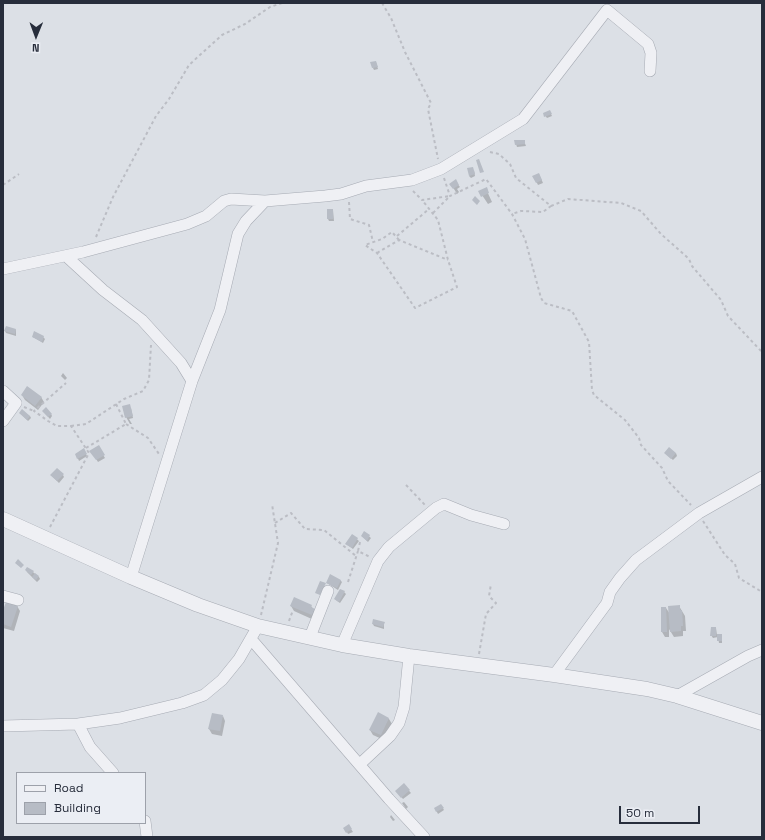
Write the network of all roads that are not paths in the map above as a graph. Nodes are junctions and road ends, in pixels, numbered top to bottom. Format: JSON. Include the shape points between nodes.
{"nodes":[{"id":1,"x":650,"y":71,"type":"dead end"},
{"id":2,"x":265,"y":200,"type":"junction"},
{"id":3,"x":66,"y":256,"type":"junction"},
{"id":4,"x":3,"y":269,"type":"edge"},
{"id":5,"x":192,"y":381,"type":"junction"},
{"id":6,"x":3,"y":391,"type":"edge"},
{"id":7,"x":3,"y":421,"type":"edge"},
{"id":8,"x":762,"y":477,"type":"edge"},
{"id":9,"x":3,"y":519,"type":"edge"},
{"id":10,"x":504,"y":524,"type":"dead end"},
{"id":11,"x":131,"y":577,"type":"junction"},
{"id":12,"x":328,"y":591,"type":"dead end"},
{"id":13,"x":3,"y":596,"type":"edge"},
{"id":14,"x":18,"y":600,"type":"dead end"},
{"id":15,"x":258,"y":626,"type":"junction"},
{"id":16,"x":310,"y":637,"type":"junction"},
{"id":17,"x":251,"y":639,"type":"junction"},
{"id":18,"x":342,"y":645,"type":"junction"},
{"id":19,"x":762,"y":650,"type":"edge"},
{"id":20,"x":409,"y":656,"type":"junction"},
{"id":21,"x":554,"y":675,"type":"junction"},
{"id":22,"x":677,"y":696,"type":"junction"},
{"id":23,"x":762,"y":723,"type":"edge"},
{"id":24,"x":78,"y":724,"type":"junction"},
{"id":25,"x":3,"y":726,"type":"edge"},
{"id":26,"x":360,"y":764,"type":"junction"},
{"id":27,"x":113,"y":772,"type":"edge"},
{"id":28,"x":145,"y":824,"type":"edge"},
{"id":29,"x":147,"y":837,"type":"edge"},
{"id":30,"x":424,"y":837,"type":"edge"}],
"edges":[{"from":1,"to":2,"type":"street","via":[[651,53],[648,44],[607,10],[523,119],[441,169],[403,182],[366,186],[341,194]]},
{"from":2,"to":3,"type":"street","via":[[231,199],[224,201],[197,221]]},
{"from":2,"to":5,"type":"street","via":[[238,234],[220,310]]},
{"from":3,"to":4,"type":"street"},
{"from":3,"to":5,"type":"street","via":[[103,290],[142,320],[181,363]]},
{"from":5,"to":11,"type":"street"},
{"from":6,"to":7,"type":"street","via":[[16,403]]},
{"from":8,"to":21,"type":"street","via":[[698,513],[636,560],[610,592],[607,603]]},
{"from":9,"to":11,"type":"street"},
{"from":10,"to":18,"type":"street","via":[[444,504],[432,511],[389,547],[378,560]]},
{"from":11,"to":15,"type":"street","via":[[198,605]]},
{"from":12,"to":16,"type":"street"},
{"from":13,"to":14,"type":"street"},
{"from":15,"to":16,"type":"street"},
{"from":15,"to":17,"type":"street"},
{"from":16,"to":18,"type":"street"},
{"from":17,"to":24,"type":"street","via":[[222,680],[204,694],[182,703],[120,718]]},
{"from":17,"to":26,"type":"street"},
{"from":18,"to":20,"type":"street"},
{"from":19,"to":22,"type":"street"},
{"from":20,"to":21,"type":"street"},
{"from":20,"to":26,"type":"street","via":[[404,707],[399,722],[390,736]]},
{"from":21,"to":22,"type":"street"},
{"from":22,"to":23,"type":"street"},
{"from":24,"to":25,"type":"street"},
{"from":24,"to":27,"type":"street","via":[[90,747]]},
{"from":26,"to":30,"type":"street"},
{"from":28,"to":29,"type":"street"}]}
